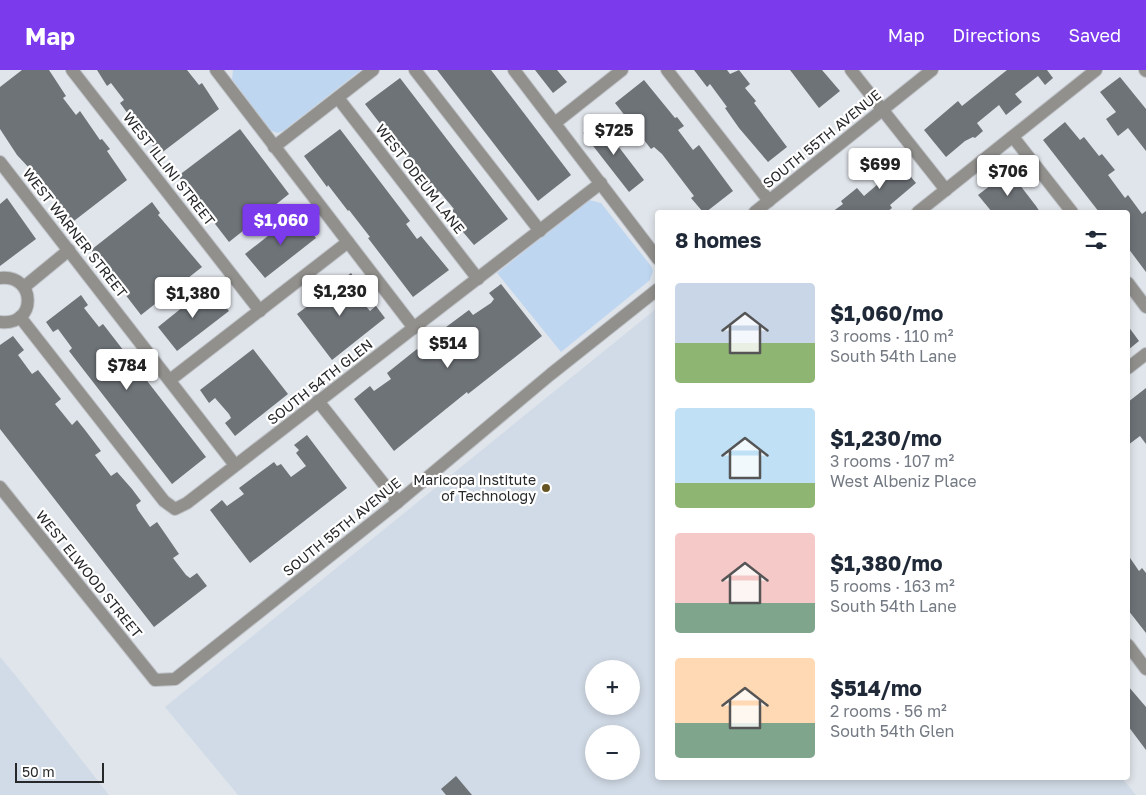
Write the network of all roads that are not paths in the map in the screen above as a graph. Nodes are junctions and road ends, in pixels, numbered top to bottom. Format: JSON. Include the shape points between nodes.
{"nodes":[{"id":1,"x":72,"y":70,"type":"edge"},
{"id":2,"x":216,"y":70,"type":"edge"},
{"id":3,"x":373,"y":70,"type":"edge"},
{"id":4,"x":415,"y":70,"type":"edge"},
{"id":5,"x":514,"y":70,"type":"edge"},
{"id":6,"x":622,"y":70,"type":"edge"},
{"id":7,"x":667,"y":70,"type":"edge"},
{"id":8,"x":851,"y":70,"type":"edge"},
{"id":9,"x":932,"y":70,"type":"edge"},
{"id":10,"x":1096,"y":70,"type":"edge"},
{"id":11,"x":338,"y":98,"type":"junction"},
{"id":12,"x":882,"y":110,"type":"junction"},
{"id":13,"x":555,"y":123,"type":"junction"},
{"id":14,"x":1013,"y":137,"type":"junction"},
{"id":15,"x":274,"y":147,"type":"junction"},
{"id":16,"x":0,"y":162,"type":"edge"},
{"id":17,"x":601,"y":183,"type":"junction"},
{"id":18,"x":946,"y":190,"type":"junction"},
{"id":19,"x":769,"y":201,"type":"junction"},
{"id":20,"x":758,"y":210,"type":"edge"},
{"id":21,"x":921,"y":210,"type":"edge"},
{"id":22,"x":1070,"y":210,"type":"edge"},
{"id":23,"x":540,"y":231,"type":"junction"},
{"id":24,"x":348,"y":242,"type":"junction"},
{"id":25,"x":69,"y":250,"type":"junction"},
{"id":26,"x":655,"y":255,"type":"edge"},
{"id":27,"x":0,"y":278,"type":"edge"},
{"id":28,"x":478,"y":279,"type":"junction"},
{"id":29,"x":24,"y":287,"type":"junction"},
{"id":30,"x":1130,"y":287,"type":"edge"},
{"id":31,"x":655,"y":291,"type":"edge"},
{"id":32,"x":1146,"y":307,"type":"edge"},
{"id":33,"x":260,"y":311,"type":"junction"},
{"id":34,"x":20,"y":317,"type":"junction"},
{"id":35,"x":0,"y":322,"type":"edge"},
{"id":36,"x":414,"y":328,"type":"junction"},
{"id":37,"x":1146,"y":354,"type":"edge"},
{"id":38,"x":1130,"y":366,"type":"edge"},
{"id":39,"x":170,"y":380,"type":"junction"},
{"id":40,"x":318,"y":401,"type":"junction"},
{"id":41,"x":235,"y":466,"type":"junction"},
{"id":42,"x":0,"y":487,"type":"edge"},
{"id":43,"x":398,"y":502,"type":"junction"},
{"id":44,"x":1130,"y":648,"type":"edge"},
{"id":45,"x":1146,"y":669,"type":"edge"},
{"id":46,"x":155,"y":680,"type":"joint"}],
"edges":[{"from":1,"to":33,"type":"street","name":"WEST ILLINI STREET"},
{"from":2,"to":15,"type":"street"},
{"from":3,"to":11,"type":"street"},
{"from":4,"to":23,"type":"street"},
{"from":5,"to":13,"type":"street"},
{"from":6,"to":13,"type":"street"},
{"from":7,"to":19,"type":"street"},
{"from":8,"to":12,"type":"street"},
{"from":9,"to":12,"type":"street","name":"SOUTH 55TH AVENUE"},
{"from":10,"to":14,"type":"street"},
{"from":11,"to":15,"type":"street"},
{"from":11,"to":28,"type":"street","name":"WEST ODEUM LANE"},
{"from":12,"to":18,"type":"street"},
{"from":12,"to":19,"type":"street","name":"SOUTH 55TH AVENUE"},
{"from":13,"to":17,"type":"street"},
{"from":14,"to":18,"type":"street"},
{"from":14,"to":22,"type":"street"},
{"from":15,"to":24,"type":"street"},
{"from":16,"to":25,"type":"street","name":"WEST WARNER STREET"},
{"from":17,"to":23,"type":"street","name":"SOUTH 54TH GLEN"},
{"from":17,"to":26,"type":"street"},
{"from":18,"to":21,"type":"street"},
{"from":19,"to":20,"type":"street","name":"SOUTH 55TH AVENUE"},
{"from":23,"to":28,"type":"street","name":"SOUTH 54TH GLEN"},
{"from":24,"to":33,"type":"street"},
{"from":24,"to":36,"type":"street"},
{"from":25,"to":29,"type":"street"},
{"from":25,"to":39,"type":"street","name":"WEST WARNER STREET"},
{"from":27,"to":29,"type":"street","via":[[13,279]]},
{"from":28,"to":36,"type":"street","name":"SOUTH 54TH GLEN"},
{"from":29,"to":34,"type":"street","via":[[28,305]]},
{"from":30,"to":32,"type":"street"},
{"from":31,"to":43,"type":"street","name":"SOUTH 55TH AVENUE"},
{"from":33,"to":39,"type":"street"},
{"from":34,"to":35,"type":"street","via":[[8,323]]},
{"from":34,"to":41,"type":"street","name":"SOUTH 54TH GLEN","via":[[164,501],[175,509]]},
{"from":36,"to":40,"type":"street","name":"SOUTH 54TH GLEN"},
{"from":37,"to":38,"type":"street"},
{"from":39,"to":41,"type":"street","name":"WEST WARNER STREET"},
{"from":40,"to":41,"type":"street","name":"SOUTH 54TH GLEN"},
{"from":40,"to":43,"type":"street"},
{"from":42,"to":46,"type":"street","name":"WEST ELWOOD STREET"},
{"from":43,"to":46,"type":"street","name":"SOUTH 55TH AVENUE","via":[[175,678]]},
{"from":44,"to":45,"type":"street"}]}
